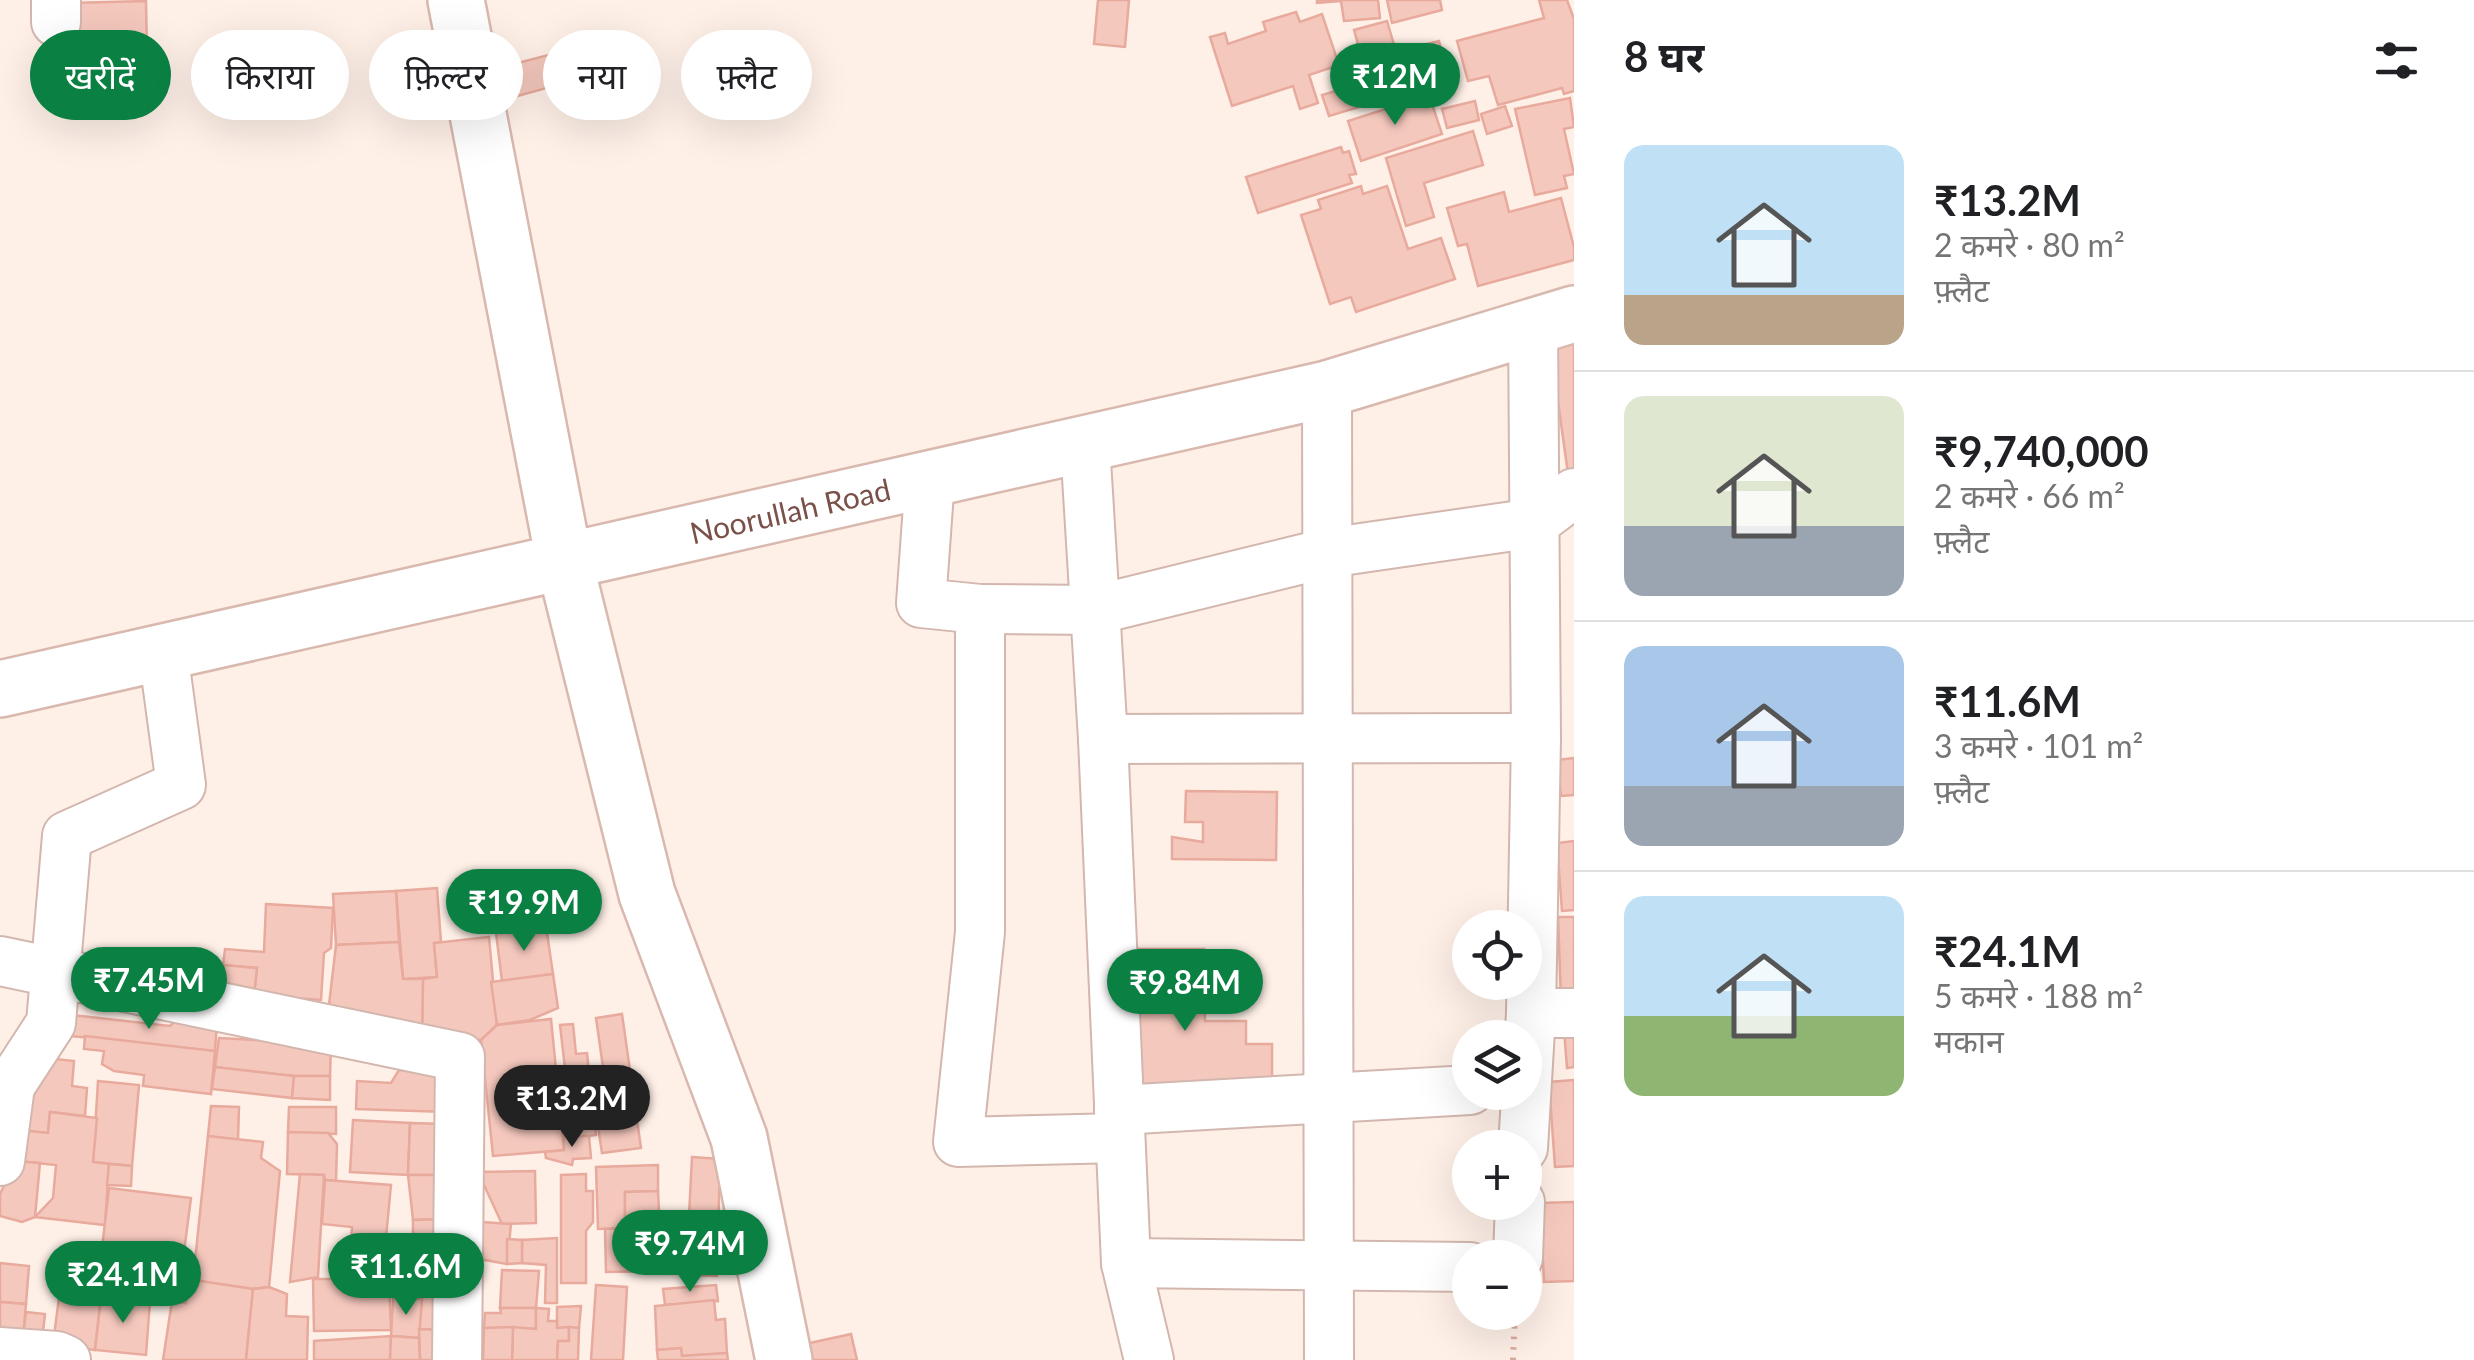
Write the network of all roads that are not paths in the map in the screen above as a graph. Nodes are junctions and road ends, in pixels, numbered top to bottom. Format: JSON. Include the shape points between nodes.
{"nodes":[{"id":1,"x":456,"y":0,"type":"edge"},
{"id":2,"x":1553,"y":319,"type":"edge"},
{"id":3,"x":1327,"y":390,"type":"junction"},
{"id":4,"x":1085,"y":444,"type":"junction"},
{"id":5,"x":930,"y":478,"type":"junction"},
{"id":6,"x":1574,"y":492,"type":"edge"},
{"id":7,"x":1534,"y":523,"type":"junction"},
{"id":8,"x":1327,"y":553,"type":"junction"},
{"id":9,"x":564,"y":560,"type":"junction"},
{"id":10,"x":980,"y":609,"type":"junction"},
{"id":11,"x":1095,"y":610,"type":"junction"},
{"id":12,"x":163,"y":652,"type":"junction"},
{"id":13,"x":0,"y":689,"type":"edge"},
{"id":14,"x":1536,"y":738,"type":"junction"},
{"id":15,"x":1103,"y":739,"type":"junction"},
{"id":16,"x":1327,"y":739,"type":"junction"},
{"id":17,"x":0,"y":961,"type":"edge"},
{"id":18,"x":56,"y":975,"type":"junction"},
{"id":19,"x":1553,"y":1013,"type":"edge"},
{"id":20,"x":1542,"y":1043,"type":"edge"},
{"id":21,"x":1452,"y":1091,"type":"edge"},
{"id":22,"x":1328,"y":1098,"type":"junction"},
{"id":23,"x":1120,"y":1124,"type":"junction"},
{"id":24,"x":0,"y":1162,"type":"edge"},
{"id":25,"x":1126,"y":1263,"type":"junction"},
{"id":26,"x":1328,"y":1266,"type":"junction"},
{"id":27,"x":1452,"y":1267,"type":"edge"},
{"id":28,"x":0,"y":1352,"type":"edge"},
{"id":29,"x":66,"y":1360,"type":"edge"},
{"id":30,"x":457,"y":1360,"type":"edge"},
{"id":31,"x":784,"y":1360,"type":"edge"},
{"id":32,"x":1149,"y":1360,"type":"edge"},
{"id":33,"x":1328,"y":1360,"type":"edge"}],
"edges":[{"from":1,"to":9,"type":"main road"},
{"from":2,"to":3,"type":"main road","name":"Noorullah Road"},
{"from":2,"to":7,"type":"street"},
{"from":3,"to":4,"type":"main road","name":"Noorullah Road"},
{"from":3,"to":8,"type":"street"},
{"from":4,"to":5,"type":"main road","name":"Noorullah Road"},
{"from":4,"to":11,"type":"street"},
{"from":5,"to":9,"type":"main road","name":"Noorullah Road"},
{"from":5,"to":10,"type":"street","via":[[920,604]]},
{"from":6,"to":7,"type":"street"},
{"from":7,"to":8,"type":"street"},
{"from":7,"to":14,"type":"street"},
{"from":8,"to":11,"type":"street"},
{"from":8,"to":16,"type":"street"},
{"from":9,"to":12,"type":"main road","name":"Noorullah Road"},
{"from":9,"to":31,"type":"main road","via":[[647,894],[739,1138]]},
{"from":10,"to":11,"type":"street"},
{"from":10,"to":23,"type":"street","via":[[980,932],[958,1142]]},
{"from":11,"to":15,"type":"street"},
{"from":12,"to":13,"type":"main road","name":"Noorullah Road"},
{"from":12,"to":18,"type":"street","via":[[181,786],[67,836]]},
{"from":14,"to":16,"type":"street"},
{"from":14,"to":19,"type":"street"},
{"from":15,"to":16,"type":"street"},
{"from":15,"to":23,"type":"street"},
{"from":16,"to":22,"type":"street"},
{"from":17,"to":18,"type":"street"},
{"from":18,"to":24,"type":"street","via":[[51,1023],[10,1086]]},
{"from":18,"to":30,"type":"street","via":[[460,1057]]},
{"from":19,"to":20,"type":"street"},
{"from":21,"to":22,"type":"street"},
{"from":22,"to":23,"type":"street"},
{"from":22,"to":26,"type":"street"},
{"from":23,"to":25,"type":"street"},
{"from":25,"to":26,"type":"street"},
{"from":25,"to":32,"type":"street"},
{"from":26,"to":27,"type":"street"},
{"from":26,"to":33,"type":"street"},
{"from":28,"to":29,"type":"street"}]}
